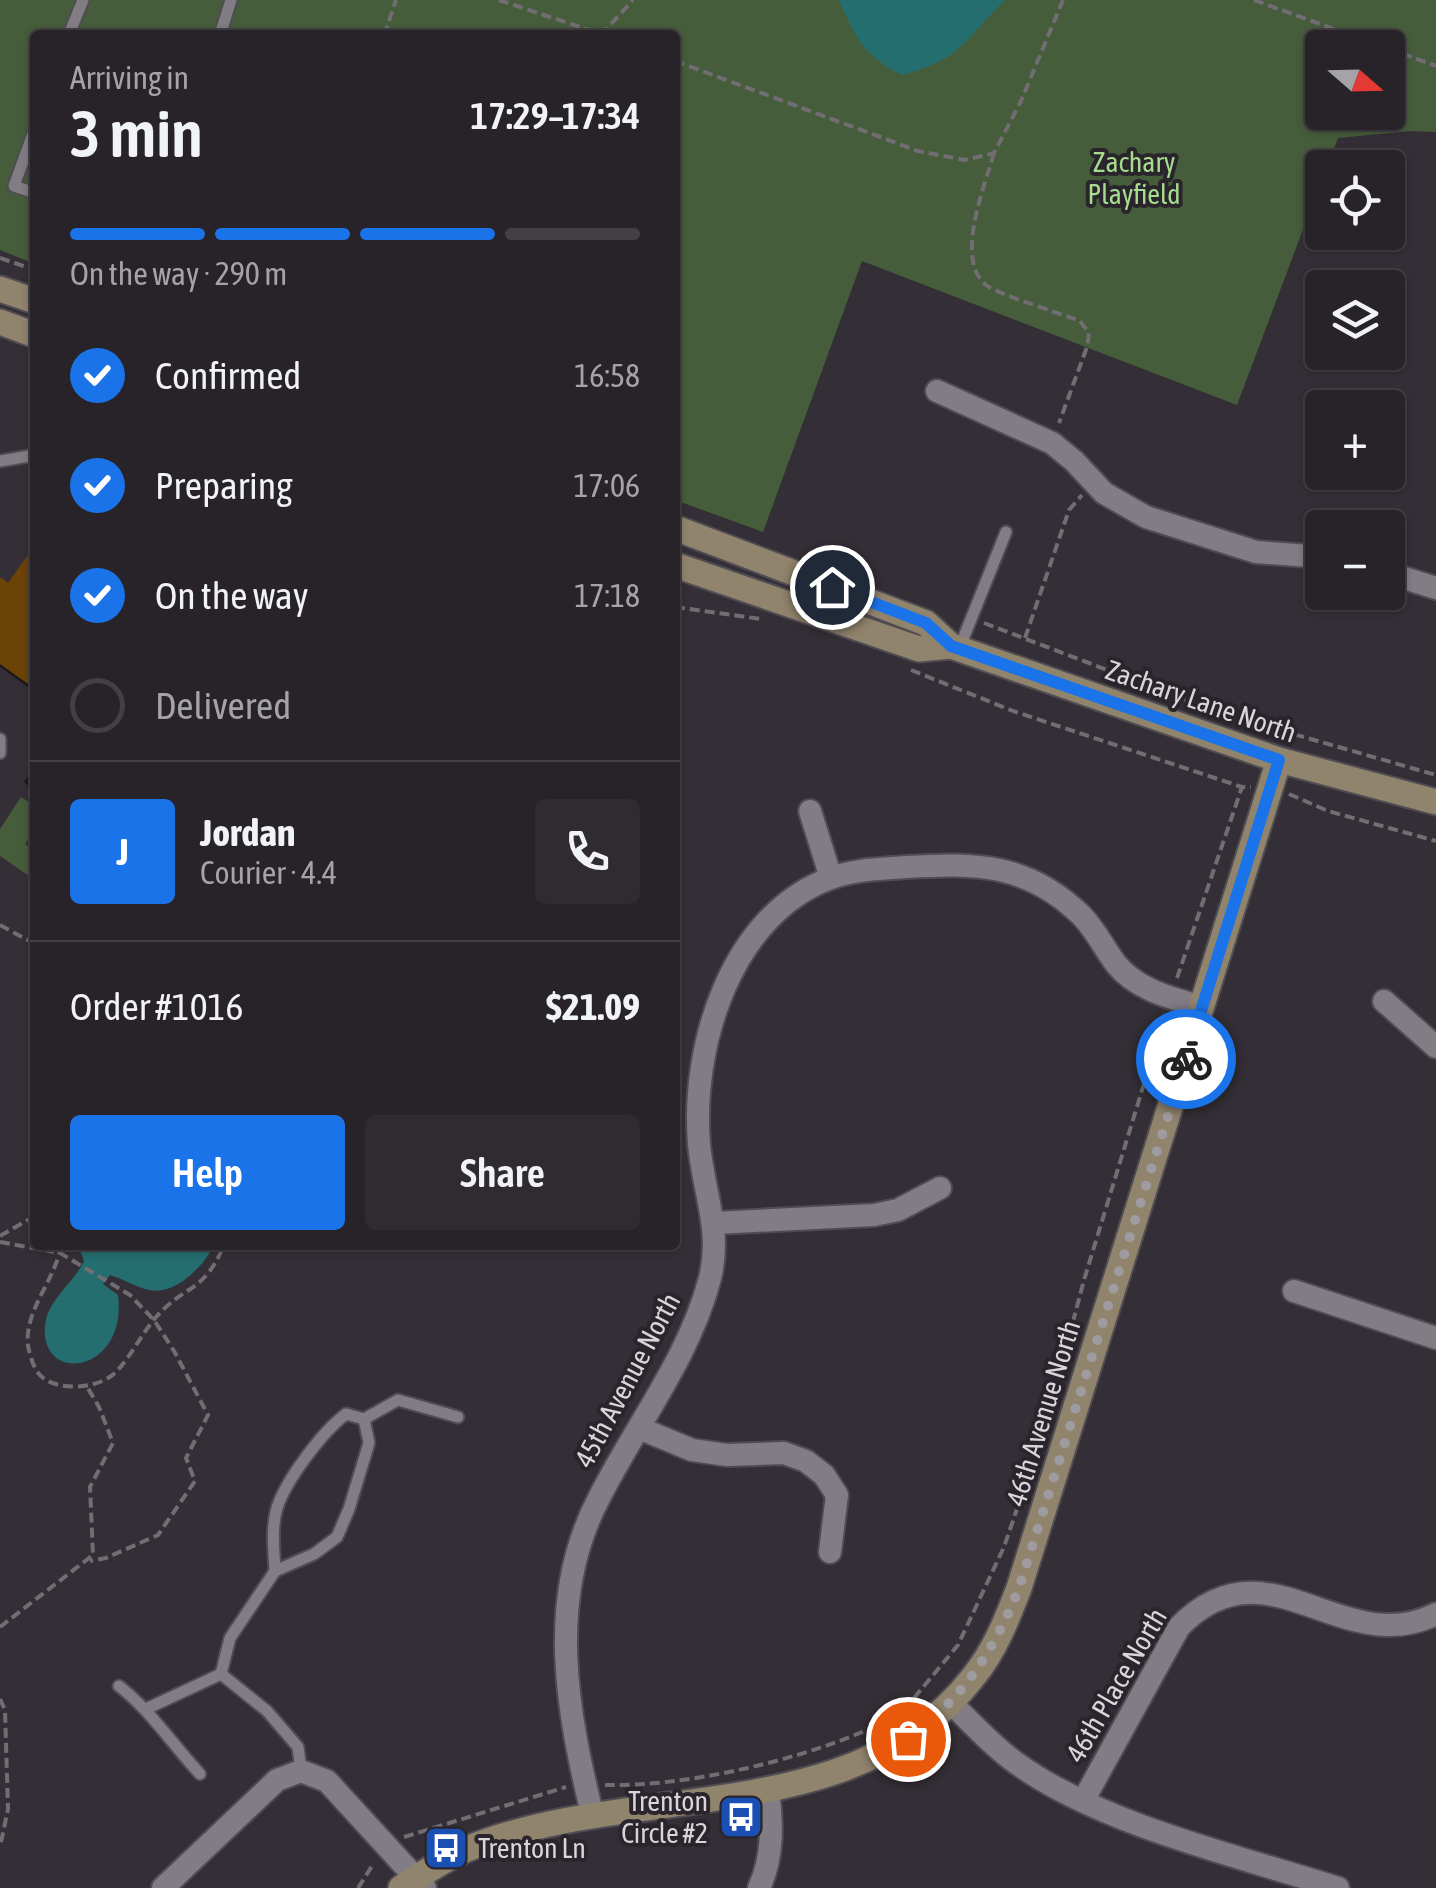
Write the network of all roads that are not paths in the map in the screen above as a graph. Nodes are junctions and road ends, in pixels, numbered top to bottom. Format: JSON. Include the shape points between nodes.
{"nodes":[{"id":1,"x":82,"y":0,"type":"edge"},
{"id":2,"x":231,"y":0,"type":"edge"},
{"id":3,"x":73,"y":30,"type":"edge"},
{"id":4,"x":222,"y":30,"type":"edge"},
{"id":5,"x":30,"y":142,"type":"edge"},
{"id":6,"x":30,"y":191,"type":"edge"},
{"id":7,"x":0,"y":289,"type":"edge"},
{"id":8,"x":30,"y":299,"type":"edge"},
{"id":9,"x":0,"y":322,"type":"edge"},
{"id":10,"x":30,"y":333,"type":"edge"},
{"id":11,"x":938,"y":391,"type":"dead end"},
{"id":12,"x":30,"y":456,"type":"edge"},
{"id":13,"x":0,"y":461,"type":"edge"},
{"id":14,"x":680,"y":530,"type":"edge"},
{"id":15,"x":1006,"y":532,"type":"dead end"},
{"id":16,"x":1305,"y":556,"type":"edge"},
{"id":17,"x":680,"y":568,"type":"edge"},
{"id":18,"x":1405,"y":579,"type":"edge"},
{"id":19,"x":1436,"y":588,"type":"edge"},
{"id":20,"x":955,"y":648,"type":"junction"},
{"id":21,"x":0,"y":739,"type":"edge"},
{"id":22,"x":0,"y":753,"type":"edge"},
{"id":23,"x":1279,"y":760,"type":"junction"},
{"id":24,"x":1436,"y":802,"type":"edge"},
{"id":25,"x":810,"y":811,"type":"dead end"},
{"id":26,"x":830,"y":878,"type":"junction"},
{"id":27,"x":1384,"y":1001,"type":"dead end"},
{"id":28,"x":1202,"y":1007,"type":"junction"},
{"id":29,"x":1436,"y":1047,"type":"edge"},
{"id":30,"x":940,"y":1188,"type":"dead end"},
{"id":31,"x":715,"y":1223,"type":"junction"},
{"id":32,"x":1294,"y":1291,"type":"dead end"},
{"id":33,"x":1436,"y":1338,"type":"edge"},
{"id":34,"x":458,"y":1417,"type":"dead end"},
{"id":35,"x":364,"y":1419,"type":"junction"},
{"id":36,"x":639,"y":1428,"type":"junction"},
{"id":37,"x":830,"y":1552,"type":"dead end"},
{"id":38,"x":275,"y":1571,"type":"junction"},
{"id":39,"x":1436,"y":1614,"type":"edge"},
{"id":40,"x":221,"y":1674,"type":"junction"},
{"id":41,"x":119,"y":1686,"type":"dead end"},
{"id":42,"x":148,"y":1708,"type":"junction"},
{"id":43,"x":943,"y":1711,"type":"junction"},
{"id":44,"x":300,"y":1771,"type":"junction"},
{"id":45,"x":200,"y":1774,"type":"dead end"},
{"id":46,"x":768,"y":1788,"type":"junction"},
{"id":47,"x":1083,"y":1801,"type":"junction"},
{"id":48,"x":593,"y":1817,"type":"junction"},
{"id":49,"x":414,"y":1885,"type":"edge"},
{"id":50,"x":163,"y":1888,"type":"edge"},
{"id":51,"x":759,"y":1888,"type":"edge"},
{"id":52,"x":1338,"y":1888,"type":"edge"}],
"edges":[{"from":1,"to":3,"type":"lane"},
{"from":2,"to":4,"type":"lane"},
{"from":5,"to":6,"type":"lane","via":[[14,186]]},
{"from":7,"to":8,"type":"street"},
{"from":9,"to":10,"type":"street"},
{"from":11,"to":16,"type":"street","via":[[1052,443],[1123,506],[1256,552]]},
{"from":12,"to":13,"type":"lane"},
{"from":14,"to":20,"type":"street","name":"Zachary Lane North","via":[[926,623]]},
{"from":15,"to":20,"type":"lane"},
{"from":17,"to":20,"type":"street","name":"Zachary Lane North","via":[[919,649]]},
{"from":18,"to":19,"type":"street"},
{"from":20,"to":23,"type":"street","name":"Zachary Lane North"},
{"from":21,"to":22,"type":"lane"},
{"from":23,"to":24,"type":"street","name":"Zachary Lane North"},
{"from":23,"to":28,"type":"street","name":"46th Avenue North"},
{"from":25,"to":26,"type":"street"},
{"from":26,"to":28,"type":"street","via":[[995,866],[1060,897],[1141,985]]},
{"from":26,"to":31,"type":"street","name":"45th Avenue North","via":[[757,932],[716,1014],[697,1107]]},
{"from":27,"to":29,"type":"street"},
{"from":28,"to":43,"type":"street","name":"46th Avenue North","via":[[1019,1588],[976,1674]]},
{"from":30,"to":31,"type":"street","via":[[874,1215]]},
{"from":31,"to":36,"type":"street","name":"45th Avenue North","via":[[701,1311]]},
{"from":32,"to":33,"type":"street"},
{"from":34,"to":35,"type":"lane","via":[[398,1400]]},
{"from":35,"to":38,"type":"lane","via":[[369,1444],[337,1537]]},
{"from":35,"to":38,"type":"lane","via":[[346,1414],[329,1427],[278,1506]]},
{"from":36,"to":37,"type":"street","via":[[692,1450],[784,1453],[806,1461],[836,1495]]},
{"from":36,"to":48,"type":"street","name":"45th Avenue North","via":[[596,1502],[567,1600],[569,1703]]},
{"from":38,"to":40,"type":"lane","via":[[230,1638]]},
{"from":39,"to":47,"type":"street","name":"46th Place North","via":[[1382,1626],[1274,1594],[1249,1590],[1219,1597],[1179,1627]]},
{"from":40,"to":42,"type":"lane"},
{"from":40,"to":44,"type":"lane","via":[[268,1710],[298,1747]]},
{"from":41,"to":42,"type":"lane"},
{"from":42,"to":45,"type":"lane"},
{"from":43,"to":46,"type":"street","name":"46th Avenue North","via":[[844,1771]]},
{"from":43,"to":47,"type":"street","via":[[1016,1764]]},
{"from":44,"to":49,"type":"street","via":[[328,1781]]},
{"from":44,"to":50,"type":"street","via":[[278,1780]]},
{"from":46,"to":48,"type":"street","name":"46th Avenue North"},
{"from":46,"to":51,"type":"street","via":[[771,1854]]},
{"from":47,"to":52,"type":"street"},
{"from":48,"to":49,"type":"street","via":[[464,1850]]}]}
